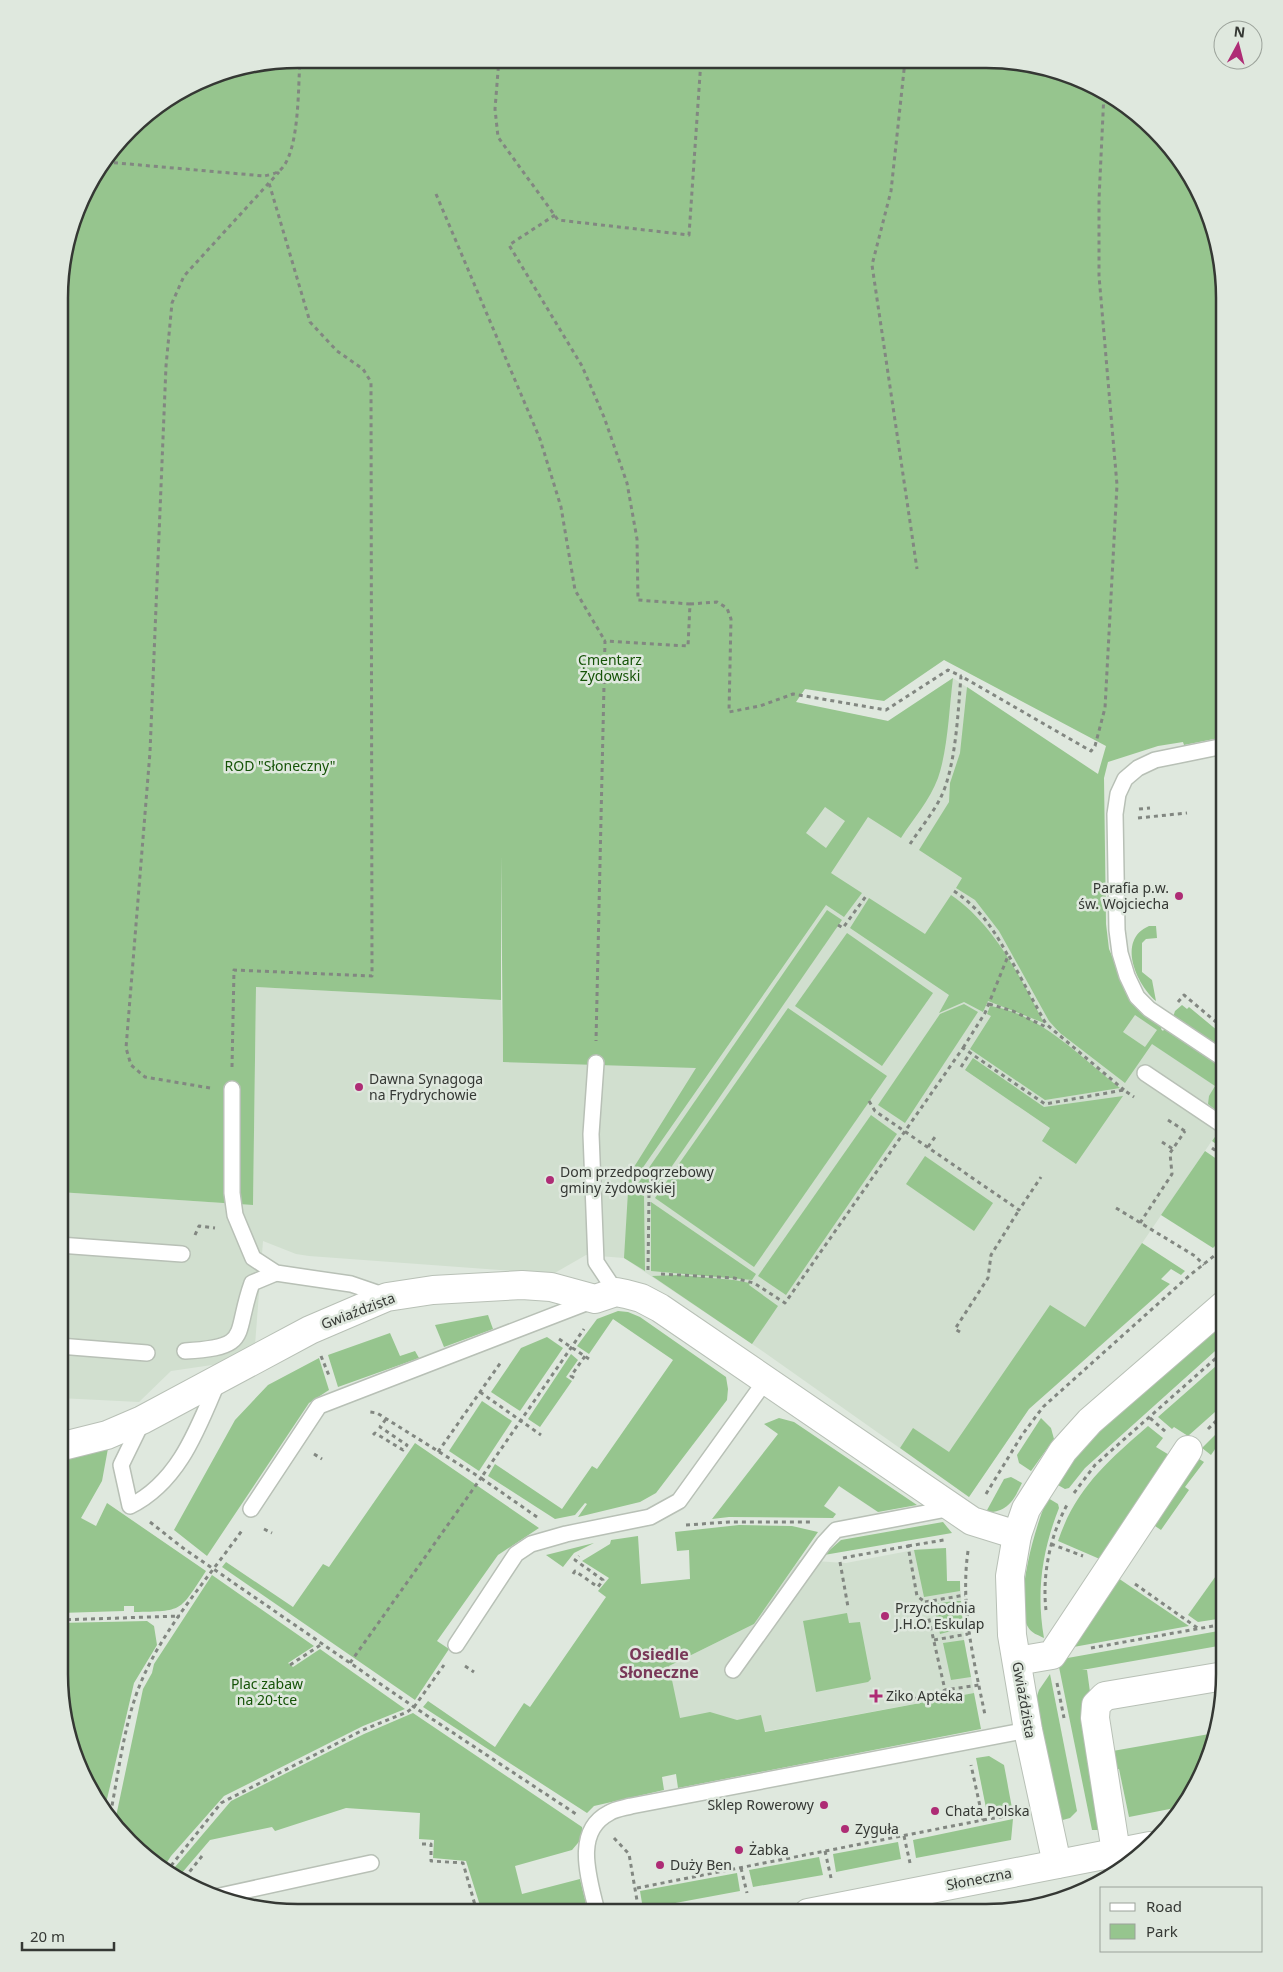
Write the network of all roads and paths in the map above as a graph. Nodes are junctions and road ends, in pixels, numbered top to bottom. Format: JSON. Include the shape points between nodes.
{"nodes":[{"id":1,"x":299,"y":68,"type":"edge"},
{"id":2,"x":498,"y":68,"type":"edge"},
{"id":3,"x":700,"y":68,"type":"edge"},
{"id":4,"x":904,"y":68,"type":"edge"},
{"id":5,"x":1104,"y":100,"type":"edge"},
{"id":6,"x":111,"y":162,"type":"edge"},
{"id":7,"x":279,"y":172,"type":"junction"},
{"id":8,"x":269,"y":183,"type":"junction"},
{"id":9,"x":436,"y":194,"type":"dead end"},
{"id":10,"x":555,"y":215,"type":"junction"},
{"id":11,"x":917,"y":569,"type":"dead end"},
{"id":12,"x":690,"y":604,"type":"junction"},
{"id":13,"x":605,"y":641,"type":"junction"},
{"id":14,"x":961,"y":676,"type":"junction"},
{"id":15,"x":1216,"y":748,"type":"edge"},
{"id":16,"x":1150,"y":808,"type":"dead end"},
{"id":17,"x":1139,"y":809,"type":"dead end"},
{"id":18,"x":1187,"y":813,"type":"dead end"},
{"id":19,"x":1147,"y":816,"type":"dead end"},
{"id":20,"x":910,"y":844,"type":"dead end"},
{"id":21,"x":954,"y":892,"type":"dead end"},
{"id":22,"x":866,"y":896,"type":"dead end"},
{"id":23,"x":838,"y":925,"type":"dead end"},
{"id":24,"x":1008,"y":956,"type":"junction"},
{"id":25,"x":1188,"y":998,"type":"dead end"},
{"id":26,"x":989,"y":1004,"type":"junction"},
{"id":27,"x":1216,"y":1022,"type":"edge"},
{"id":28,"x":1057,"y":1034,"type":"junction"},
{"id":29,"x":962,"y":1048,"type":"junction"},
{"id":30,"x":970,"y":1053,"type":"junction"},
{"id":31,"x":1216,"y":1054,"type":"edge"},
{"id":32,"x":596,"y":1064,"type":"joint"},
{"id":33,"x":961,"y":1067,"type":"dead end"},
{"id":34,"x":1145,"y":1073,"type":"dead end"},
{"id":35,"x":232,"y":1089,"type":"junction"},
{"id":36,"x":1124,"y":1090,"type":"junction"},
{"id":37,"x":869,"y":1101,"type":"dead end"},
{"id":38,"x":1140,"y":1101,"type":"dead end"},
{"id":39,"x":1162,"y":1116,"type":"dead end"},
{"id":40,"x":1216,"y":1121,"type":"edge"},
{"id":41,"x":1185,"y":1131,"type":"junction"},
{"id":42,"x":904,"y":1132,"type":"junction"},
{"id":43,"x":1193,"y":1136,"type":"dead end"},
{"id":44,"x":935,"y":1137,"type":"dead end"},
{"id":45,"x":1162,"y":1142,"type":"dead end"},
{"id":46,"x":1209,"y":1146,"type":"dead end"},
{"id":47,"x":928,"y":1147,"type":"junction"},
{"id":48,"x":1173,"y":1149,"type":"junction"},
{"id":49,"x":1216,"y":1151,"type":"edge"},
{"id":50,"x":1041,"y":1177,"type":"dead end"},
{"id":51,"x":649,"y":1194,"type":"dead end"},
{"id":52,"x":1116,"y":1208,"type":"dead end"},
{"id":53,"x":1019,"y":1210,"type":"junction"},
{"id":54,"x":1140,"y":1223,"type":"junction"},
{"id":55,"x":223,"y":1228,"type":"dead end"},
{"id":56,"x":197,"y":1232,"type":"dead end"},
{"id":57,"x":68,"y":1247,"type":"edge"},
{"id":58,"x":182,"y":1254,"type":"dead end"},
{"id":59,"x":1204,"y":1265,"type":"dead end"},
{"id":60,"x":276,"y":1273,"type":"junction"},
{"id":61,"x":648,"y":1273,"type":"dead end"},
{"id":62,"x":658,"y":1274,"type":"dead end"},
{"id":63,"x":606,"y":1296,"type":"junction"},
{"id":64,"x":387,"y":1297,"type":"junction"},
{"id":65,"x":1216,"y":1312,"type":"edge"},
{"id":66,"x":310,"y":1330,"type":"junction"},
{"id":67,"x":960,"y":1332,"type":"dead end"},
{"id":68,"x":68,"y":1347,"type":"edge"},
{"id":69,"x":572,"y":1348,"type":"junction"},
{"id":70,"x":185,"y":1351,"type":"dead end"},
{"id":71,"x":147,"y":1352,"type":"dead end"},
{"id":72,"x":506,"y":1354,"type":"dead end"},
{"id":73,"x":585,"y":1356,"type":"junction"},
{"id":74,"x":592,"y":1361,"type":"dead end"},
{"id":75,"x":574,"y":1378,"type":"dead end"},
{"id":76,"x":219,"y":1380,"type":"junction"},
{"id":77,"x":766,"y":1380,"type":"junction"},
{"id":78,"x":480,"y":1392,"type":"junction"},
{"id":79,"x":338,"y":1399,"type":"junction"},
{"id":80,"x":363,"y":1410,"type":"dead end"},
{"id":81,"x":1150,"y":1418,"type":"dead end"},
{"id":82,"x":386,"y":1419,"type":"junction"},
{"id":83,"x":142,"y":1420,"type":"junction"},
{"id":84,"x":521,"y":1420,"type":"junction"},
{"id":85,"x":373,"y":1435,"type":"dead end"},
{"id":86,"x":541,"y":1435,"type":"dead end"},
{"id":87,"x":1178,"y":1442,"type":"joint"},
{"id":88,"x":68,"y":1445,"type":"edge"},
{"id":89,"x":438,"y":1452,"type":"junction"},
{"id":90,"x":481,"y":1478,"type":"junction"},
{"id":91,"x":130,"y":1506,"type":"junction"},
{"id":92,"x":954,"y":1508,"type":"junction"},
{"id":93,"x":251,"y":1509,"type":"joint"},
{"id":94,"x":543,"y":1521,"type":"dead end"},
{"id":95,"x":680,"y":1526,"type":"dead end"},
{"id":96,"x":836,"y":1530,"type":"junction"},
{"id":97,"x":1017,"y":1535,"type":"junction"},
{"id":98,"x":953,"y":1538,"type":"dead end"},
{"id":99,"x":1051,"y":1544,"type":"dead end"},
{"id":100,"x":908,"y":1546,"type":"junction"},
{"id":101,"x":586,"y":1552,"type":"dead end"},
{"id":102,"x":1077,"y":1553,"type":"dead end"},
{"id":103,"x":1108,"y":1567,"type":"junction"},
{"id":104,"x":213,"y":1568,"type":"junction"},
{"id":105,"x":573,"y":1574,"type":"dead end"},
{"id":106,"x":965,"y":1595,"type":"dead end"},
{"id":107,"x":925,"y":1602,"type":"junction"},
{"id":108,"x":848,"y":1607,"type":"dead end"},
{"id":109,"x":180,"y":1616,"type":"junction"},
{"id":110,"x":68,"y":1620,"type":"edge"},
{"id":111,"x":1216,"y":1626,"type":"edge"},
{"id":112,"x":1200,"y":1629,"type":"junction"},
{"id":113,"x":968,"y":1634,"type":"dead end"},
{"id":114,"x":934,"y":1640,"type":"junction"},
{"id":115,"x":322,"y":1644,"type":"junction"},
{"id":116,"x":456,"y":1645,"type":"joint"},
{"id":117,"x":1052,"y":1655,"type":"junction"},
{"id":118,"x":1017,"y":1661,"type":"junction"},
{"id":119,"x":350,"y":1663,"type":"junction"},
{"id":120,"x":462,"y":1664,"type":"dead end"},
{"id":121,"x":290,"y":1665,"type":"dead end"},
{"id":122,"x":733,"y":1670,"type":"dead end"},
{"id":123,"x":474,"y":1672,"type":"dead end"},
{"id":124,"x":1216,"y":1677,"type":"edge"},
{"id":125,"x":979,"y":1685,"type":"dead end"},
{"id":126,"x":945,"y":1690,"type":"junction"},
{"id":127,"x":890,"y":1695,"type":"dead end"},
{"id":128,"x":414,"y":1707,"type":"junction"},
{"id":129,"x":1028,"y":1730,"type":"junction"},
{"id":130,"x":969,"y":1755,"type":"dead end"},
{"id":131,"x":111,"y":1809,"type":"edge"},
{"id":132,"x":1009,"y":1815,"type":"dead end"},
{"id":133,"x":581,"y":1817,"type":"dead end"},
{"id":134,"x":983,"y":1820,"type":"junction"},
{"id":135,"x":904,"y":1836,"type":"junction"},
{"id":136,"x":614,"y":1837,"type":"dead end"},
{"id":137,"x":422,"y":1844,"type":"dead end"},
{"id":138,"x":1137,"y":1848,"type":"edge"},
{"id":139,"x":825,"y":1851,"type":"junction"},
{"id":140,"x":1116,"y":1852,"type":"junction"},
{"id":141,"x":202,"y":1856,"type":"dead end"},
{"id":142,"x":909,"y":1859,"type":"dead end"},
{"id":143,"x":371,"y":1863,"type":"dead end"},
{"id":144,"x":1057,"y":1864,"type":"junction"},
{"id":145,"x":171,"y":1866,"type":"edge"},
{"id":146,"x":742,"y":1868,"type":"junction"},
{"id":147,"x":188,"y":1877,"type":"edge"},
{"id":148,"x":831,"y":1878,"type":"dead end"},
{"id":149,"x":637,"y":1888,"type":"junction"},
{"id":150,"x":230,"y":1894,"type":"edge"},
{"id":151,"x":747,"y":1894,"type":"dead end"},
{"id":152,"x":475,"y":1904,"type":"edge"},
{"id":153,"x":595,"y":1904,"type":"edge"},
{"id":154,"x":637,"y":1904,"type":"edge"},
{"id":155,"x":854,"y":1904,"type":"edge"}],
"edges":[{"from":1,"to":7,"type":"path","via":[[290,155]]},
{"from":2,"to":10,"type":"path","via":[[495,109],[498,137]]},
{"from":3,"to":10,"type":"path","via":[[689,235],[558,220]]},
{"from":4,"to":11,"type":"path","via":[[891,191],[872,265]]},
{"from":5,"to":14,"type":"path","via":[[1099,276],[1117,485],[1105,708],[1095,746],[1091,751]]},
{"from":6,"to":7,"type":"path","via":[[264,176]]},
{"from":7,"to":8,"type":"path"},
{"from":8,"to":35,"type":"path","via":[[184,276],[172,303],[166,366],[150,752],[126,1048],[131,1065],[146,1077],[202,1088]]},
{"from":8,"to":35,"type":"path","via":[[310,322],[336,350],[363,369],[371,382],[372,976],[234,970]]},
{"from":9,"to":13,"type":"path","via":[[540,439],[561,507],[575,590]]},
{"from":10,"to":12,"type":"path","via":[[509,244],[582,366],[604,417],[627,483],[637,539],[638,600]]},
{"from":12,"to":13,"type":"path","via":[[688,646]]},
{"from":12,"to":14,"type":"path","via":[[717,602],[729,613],[729,712],[760,706],[793,694],[886,710],[948,670]]},
{"from":13,"to":32,"type":"path"},
{"from":14,"to":20,"type":"path","via":[[947,778],[941,797]]},
{"from":15,"to":31,"type":"lane","via":[[1156,760],[1138,768],[1125,779],[1118,794],[1115,814],[1117,930],[1127,976],[1137,997],[1149,1009]]},
{"from":16,"to":17,"type":"path"},
{"from":18,"to":19,"type":"path"},
{"from":21,"to":24,"type":"path","via":[[980,912]]},
{"from":22,"to":23,"type":"path","via":[[843,928]]},
{"from":24,"to":26,"type":"path"},
{"from":24,"to":28,"type":"path","via":[[1046,1024]]},
{"from":25,"to":27,"type":"path"},
{"from":26,"to":28,"type":"path","via":[[1028,1017]]},
{"from":26,"to":29,"type":"path"},
{"from":28,"to":36,"type":"path"},
{"from":29,"to":30,"type":"path"},
{"from":29,"to":42,"type":"path"},
{"from":30,"to":33,"type":"path"},
{"from":30,"to":36,"type":"path","via":[[1045,1104]]},
{"from":32,"to":63,"type":"lane","via":[[592,1134],[596,1262]]},
{"from":34,"to":40,"type":"lane"},
{"from":35,"to":60,"type":"lane","via":[[235,1215],[253,1258]]},
{"from":36,"to":38,"type":"path"},
{"from":37,"to":42,"type":"path","via":[[875,1111]]},
{"from":39,"to":41,"type":"path"},
{"from":41,"to":43,"type":"path"},
{"from":41,"to":48,"type":"path"},
{"from":42,"to":47,"type":"path"},
{"from":42,"to":62,"type":"path","via":[[785,1303],[754,1283]]},
{"from":44,"to":47,"type":"path"},
{"from":45,"to":48,"type":"path"},
{"from":46,"to":49,"type":"path"},
{"from":47,"to":53,"type":"path"},
{"from":48,"to":54,"type":"path","via":[[1170,1153],[1172,1174]]},
{"from":50,"to":53,"type":"path"},
{"from":51,"to":61,"type":"path"},
{"from":52,"to":54,"type":"path"},
{"from":53,"to":67,"type":"path","via":[[991,1255],[988,1278],[955,1329]]},
{"from":54,"to":59,"type":"path","via":[[1195,1256]]},
{"from":55,"to":56,"type":"path","via":[[199,1226]]},
{"from":57,"to":58,"type":"lane"},
{"from":60,"to":64,"type":"lane","via":[[351,1284]]},
{"from":60,"to":70,"type":"lane","via":[[252,1283],[241,1332],[232,1342],[216,1349]]},
{"from":63,"to":64,"type":"street","name":"Gwiaździsta","via":[[522,1285],[433,1290]]},
{"from":63,"to":69,"type":"path"},
{"from":63,"to":77,"type":"street","name":"Gwiaździsta","via":[[641,1298]]},
{"from":63,"to":79,"type":"lane"},
{"from":64,"to":66,"type":"street","name":"Gwiaździsta"},
{"from":65,"to":97,"type":"street","name":"Gwiaździsta","via":[[1090,1421],[1063,1450],[1026,1509]]},
{"from":66,"to":76,"type":"street","name":"Gwiaździsta"},
{"from":66,"to":79,"type":"path"},
{"from":68,"to":71,"type":"lane"},
{"from":69,"to":73,"type":"path"},
{"from":69,"to":84,"type":"path"},
{"from":72,"to":78,"type":"path"},
{"from":73,"to":74,"type":"path"},
{"from":73,"to":75,"type":"path","via":[[571,1376]]},
{"from":76,"to":83,"type":"street","name":"Gwiaździsta"},
{"from":76,"to":91,"type":"lane","via":[[189,1449],[145,1499]]},
{"from":77,"to":92,"type":"street","name":"Gwiaździsta"},
{"from":77,"to":116,"type":"lane","via":[[679,1501],[650,1517],[531,1544],[516,1554]]},
{"from":78,"to":84,"type":"path"},
{"from":78,"to":89,"type":"path"},
{"from":79,"to":93,"type":"lane","via":[[319,1406]]},
{"from":80,"to":82,"type":"path"},
{"from":81,"to":87,"type":"path"},
{"from":82,"to":85,"type":"path","via":[[380,1427],[407,1445],[403,1450],[375,1433]]},
{"from":82,"to":89,"type":"path"},
{"from":83,"to":88,"type":"street","name":"Gwiaździsta","via":[[106,1435]]},
{"from":83,"to":91,"type":"lane","via":[[121,1465]]},
{"from":84,"to":86,"type":"path"},
{"from":84,"to":90,"type":"path"},
{"from":87,"to":103,"type":"street"},
{"from":89,"to":90,"type":"path"},
{"from":90,"to":94,"type":"path"},
{"from":90,"to":119,"type":"path"},
{"from":91,"to":104,"type":"path"},
{"from":92,"to":96,"type":"lane"},
{"from":92,"to":97,"type":"street","name":"Gwiaździsta","via":[[972,1521]]},
{"from":93,"to":104,"type":"path","via":[[250,1518]]},
{"from":95,"to":96,"type":"path","via":[[770,1521],[824,1523]]},
{"from":96,"to":122,"type":"lane","via":[[815,1554]]},
{"from":97,"to":118,"type":"street","name":"Gwiaździsta","via":[[1010,1576],[1010,1607]]},
{"from":98,"to":100,"type":"path"},
{"from":99,"to":102,"type":"path"},
{"from":100,"to":107,"type":"path","via":[[917,1596]]},
{"from":100,"to":108,"type":"path","via":[[839,1558]]},
{"from":101,"to":105,"type":"path","via":[[575,1560],[603,1580],[598,1586],[575,1571]]},
{"from":103,"to":112,"type":"path"},
{"from":103,"to":117,"type":"street"},
{"from":104,"to":109,"type":"path"},
{"from":104,"to":115,"type":"path"},
{"from":106,"to":107,"type":"path"},
{"from":107,"to":114,"type":"path"},
{"from":109,"to":110,"type":"path"},
{"from":109,"to":131,"type":"path","via":[[139,1687]]},
{"from":111,"to":112,"type":"path"},
{"from":112,"to":117,"type":"path"},
{"from":113,"to":114,"type":"path"},
{"from":114,"to":126,"type":"path"},
{"from":115,"to":119,"type":"path"},
{"from":115,"to":121,"type":"path"},
{"from":116,"to":128,"type":"path"},
{"from":117,"to":118,"type":"street"},
{"from":118,"to":129,"type":"street","name":"Gwiaździsta"},
{"from":119,"to":128,"type":"path"},
{"from":120,"to":123,"type":"path"},
{"from":124,"to":140,"type":"street","via":[[1105,1696],[1096,1705],[1095,1718]]},
{"from":125,"to":126,"type":"path"},
{"from":126,"to":127,"type":"path","via":[[937,1695],[912,1699],[898,1693]]},
{"from":128,"to":133,"type":"path"},
{"from":128,"to":145,"type":"path","via":[[221,1803]]},
{"from":129,"to":144,"type":"street","name":"Gwiaździsta"},
{"from":129,"to":153,"type":"lane","via":[[631,1806],[609,1813],[594,1825],[586,1848]]},
{"from":130,"to":134,"type":"path"},
{"from":132,"to":134,"type":"path"},
{"from":134,"to":135,"type":"path"},
{"from":135,"to":139,"type":"path"},
{"from":135,"to":142,"type":"path"},
{"from":136,"to":149,"type":"path","via":[[629,1854]]},
{"from":137,"to":152,"type":"path","via":[[431,1844],[431,1861],[463,1863]]},
{"from":138,"to":140,"type":"street","name":"Słoneczna"},
{"from":139,"to":146,"type":"path"},
{"from":139,"to":148,"type":"path"},
{"from":140,"to":144,"type":"street","name":"Słoneczna"},
{"from":141,"to":147,"type":"path"},
{"from":143,"to":150,"type":"lane"},
{"from":144,"to":155,"type":"street","name":"Słoneczna"},
{"from":146,"to":149,"type":"path"},
{"from":146,"to":151,"type":"path"},
{"from":149,"to":154,"type":"path","via":[[634,1888]]}]}
